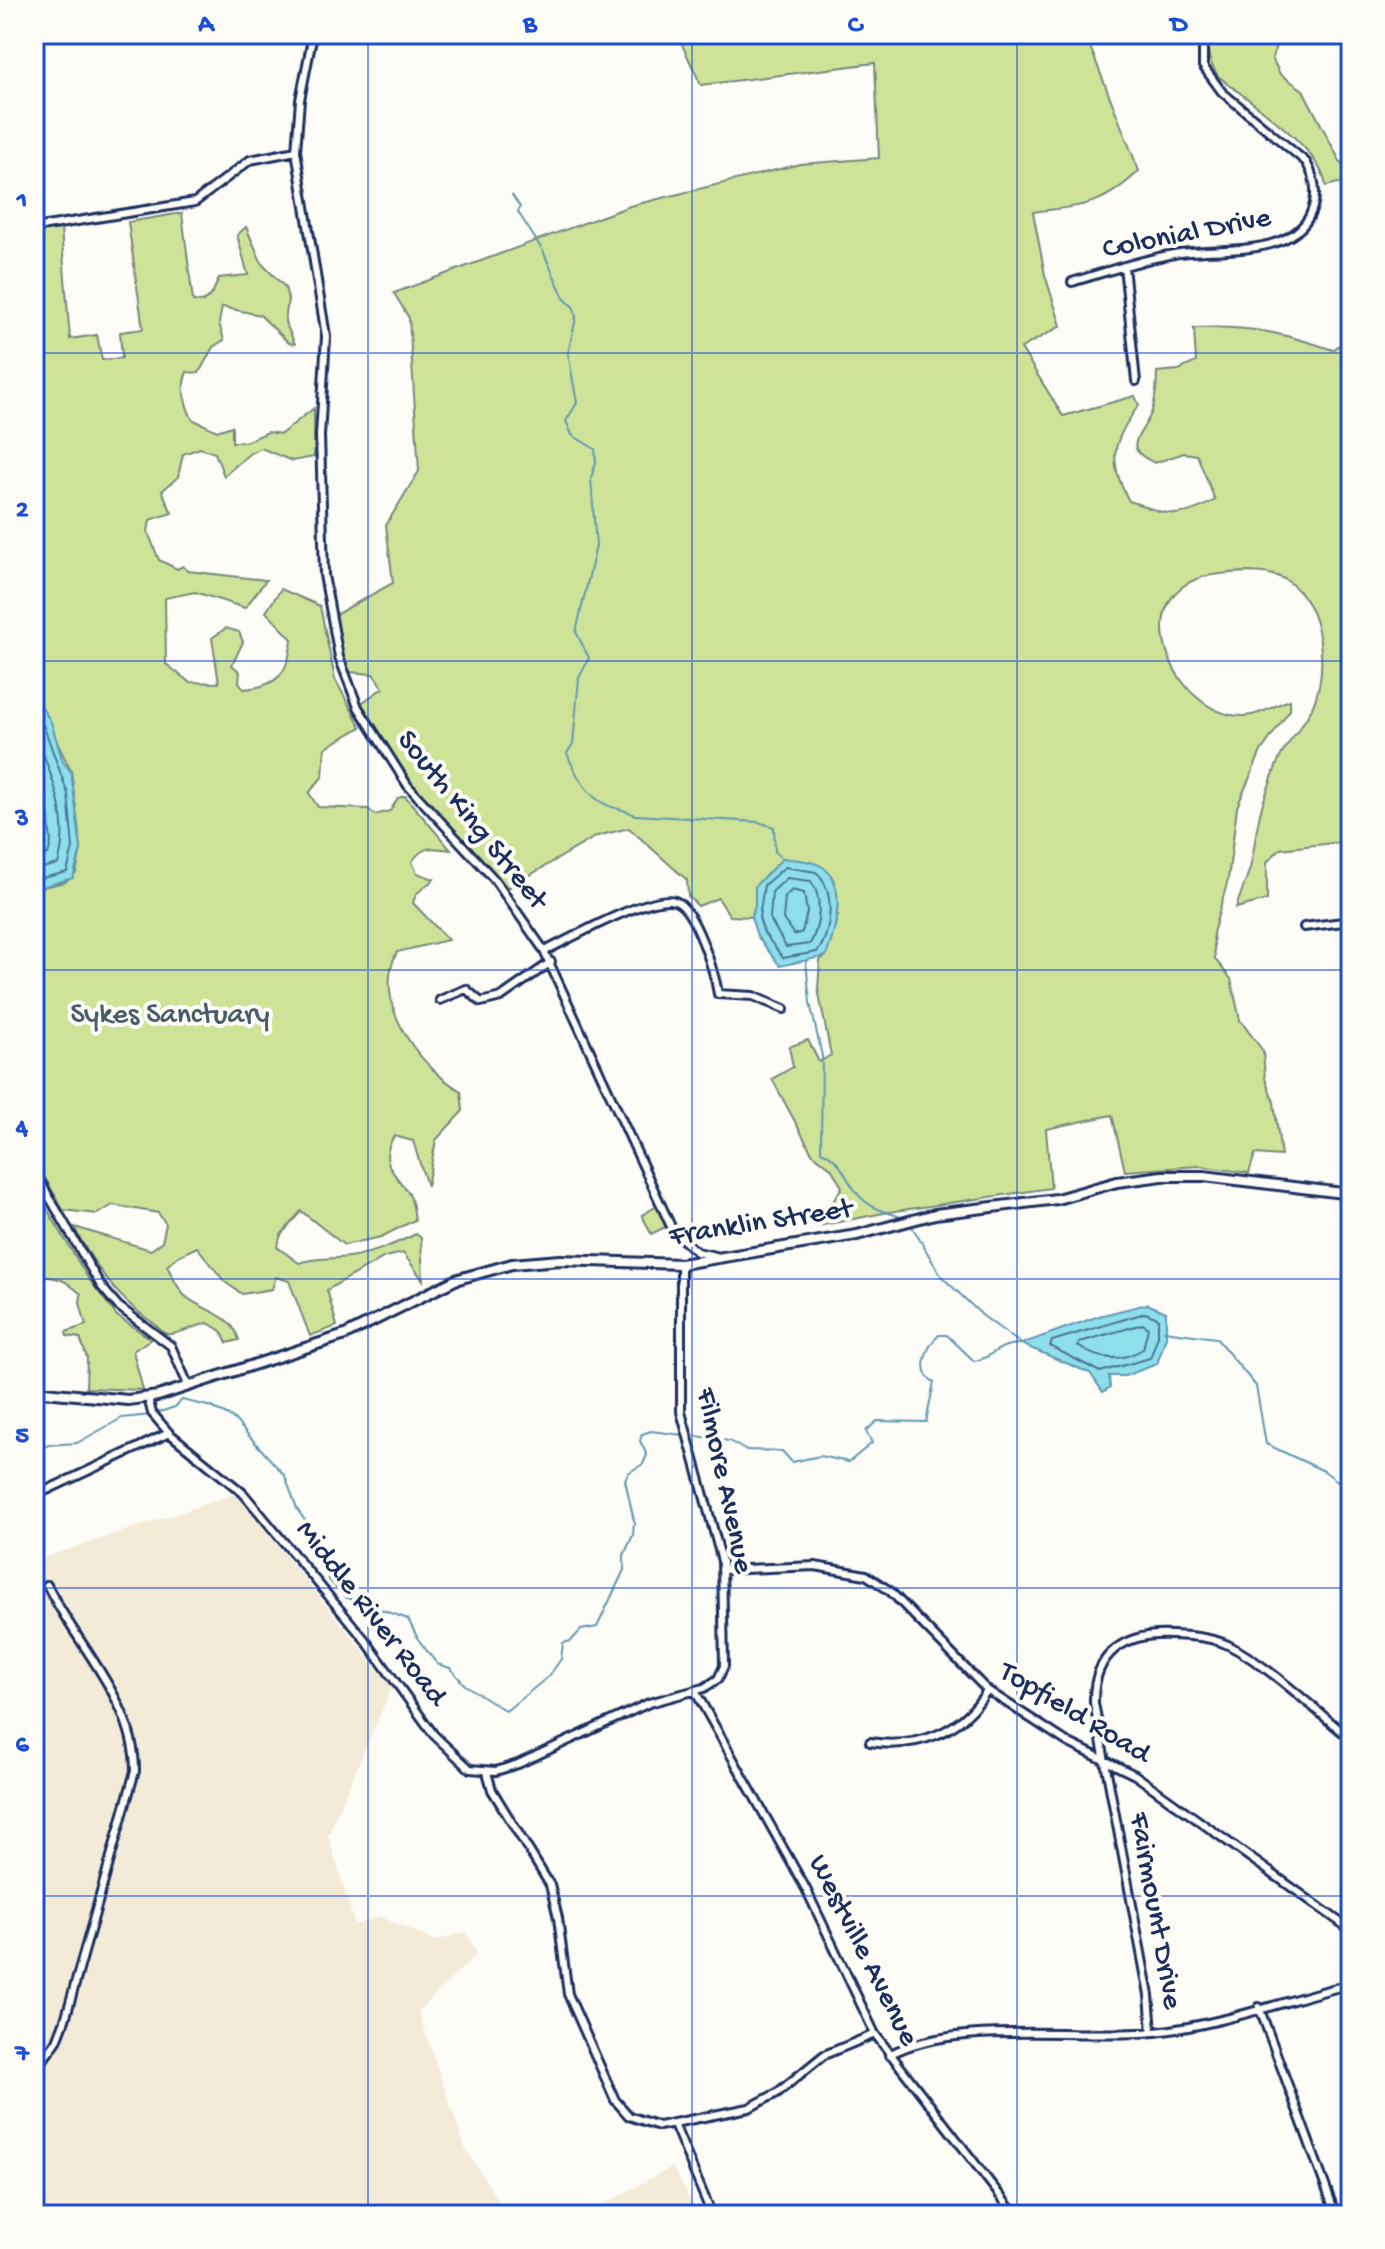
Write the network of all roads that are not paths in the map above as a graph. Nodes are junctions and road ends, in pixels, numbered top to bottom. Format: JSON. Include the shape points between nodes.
{"nodes":[{"id":1,"x":313,"y":34,"type":"edge"},
{"id":2,"x":1203,"y":34,"type":"edge"},
{"id":3,"x":296,"y":151,"type":"junction"},
{"id":4,"x":34,"y":228,"type":"edge"},
{"id":5,"x":1124,"y":266,"type":"junction"},
{"id":6,"x":1072,"y":282,"type":"dead end"},
{"id":7,"x":1136,"y":381,"type":"dead end"},
{"id":8,"x":1351,"y":921,"type":"edge"},
{"id":9,"x":1304,"y":927,"type":"dead end"},
{"id":10,"x":545,"y":951,"type":"junction"},
{"id":11,"x":551,"y":962,"type":"junction"},
{"id":12,"x":440,"y":1000,"type":"dead end"},
{"id":13,"x":784,"y":1009,"type":"dead end"},
{"id":14,"x":34,"y":1171,"type":"edge"},
{"id":15,"x":1351,"y":1194,"type":"edge"},
{"id":16,"x":716,"y":1256,"type":"junction"},
{"id":17,"x":681,"y":1264,"type":"junction"},
{"id":18,"x":189,"y":1387,"type":"junction"},
{"id":19,"x":34,"y":1391,"type":"edge"},
{"id":20,"x":149,"y":1403,"type":"junction"},
{"id":21,"x":169,"y":1433,"type":"junction"},
{"id":22,"x":34,"y":1496,"type":"edge"},
{"id":23,"x":723,"y":1570,"type":"junction"},
{"id":24,"x":47,"y":1585,"type":"dead end"},
{"id":25,"x":987,"y":1690,"type":"junction"},
{"id":26,"x":695,"y":1691,"type":"junction"},
{"id":27,"x":1351,"y":1739,"type":"edge"},
{"id":28,"x":870,"y":1742,"type":"dead end"},
{"id":29,"x":1106,"y":1761,"type":"junction"},
{"id":30,"x":487,"y":1772,"type":"junction"},
{"id":31,"x":1351,"y":1930,"type":"edge"},
{"id":32,"x":1351,"y":1984,"type":"edge"},
{"id":33,"x":1259,"y":2007,"type":"junction"},
{"id":34,"x":1152,"y":2032,"type":"junction"},
{"id":35,"x":875,"y":2034,"type":"junction"},
{"id":36,"x":889,"y":2055,"type":"junction"},
{"id":37,"x":34,"y":2072,"type":"edge"},
{"id":38,"x":674,"y":2124,"type":"junction"},
{"id":39,"x":712,"y":2215,"type":"edge"},
{"id":40,"x":1015,"y":2215,"type":"edge"},
{"id":41,"x":1336,"y":2215,"type":"edge"}],
"edges":[{"from":1,"to":3,"type":"street","name":"South King Street"},
{"from":2,"to":5,"type":"street","name":"Colonial Drive","via":[[1203,66],[1222,92],[1306,162],[1315,182],[1313,207],[1301,230],[1281,242],[1177,253]]},
{"from":3,"to":4,"type":"street","via":[[250,160],[195,202]]},
{"from":3,"to":10,"type":"street","name":"South King Street","via":[[326,336],[320,436],[324,575],[339,657],[358,707],[408,786],[494,879]]},
{"from":5,"to":6,"type":"street","name":"Colonial Drive"},
{"from":5,"to":7,"type":"street"},
{"from":8,"to":9,"type":"street"},
{"from":10,"to":11,"type":"street","name":"South King Street"},
{"from":10,"to":13,"type":"street","via":[[630,912],[671,900],[690,915],[718,994],[753,996]]},
{"from":11,"to":12,"type":"street","via":[[494,1001],[481,1002],[466,989]]},
{"from":11,"to":16,"type":"street","name":"South King Street","via":[[673,1231],[697,1252]]},
{"from":14,"to":18,"type":"street","via":[[101,1286],[118,1306],[171,1346]]},
{"from":15,"to":16,"type":"main road","name":"Franklin Street","via":[[1162,1176],[1037,1202],[935,1214],[857,1235]]},
{"from":16,"to":17,"type":"main road","name":"Franklin Street"},
{"from":17,"to":18,"type":"main road","name":"Franklin Street","via":[[560,1260],[493,1267],[455,1280],[345,1335]]},
{"from":17,"to":23,"type":"street","name":"Filmore Avenue","via":[[680,1401]]},
{"from":18,"to":20,"type":"main road","name":"Franklin Street"},
{"from":19,"to":20,"type":"main road"},
{"from":20,"to":21,"type":"street","name":"Middle River Road"},
{"from":21,"to":22,"type":"street"},
{"from":21,"to":30,"type":"street","name":"Middle River Road","via":[[243,1493],[366,1641],[443,1746],[470,1769]]},
{"from":23,"to":25,"type":"street","name":"Topfield Road","via":[[815,1566],[866,1575],[890,1591]]},
{"from":23,"to":26,"type":"street","name":"Filmore Avenue","via":[[724,1666],[712,1684]]},
{"from":24,"to":37,"type":"street","via":[[123,1715],[135,1771],[65,2020]]},
{"from":25,"to":28,"type":"street","via":[[972,1712],[941,1735],[909,1744]]},
{"from":25,"to":29,"type":"street","name":"Topfield Road"},
{"from":26,"to":30,"type":"street","via":[[649,1703],[518,1764]]},
{"from":26,"to":35,"type":"street","name":"Westville Avenue","via":[[806,1889]]},
{"from":27,"to":29,"type":"street","name":"Fairmount Drive","via":[[1227,1645],[1190,1635],[1145,1635],[1112,1648],[1100,1667],[1094,1703]]},
{"from":29,"to":31,"type":"street","name":"Topfield Road","via":[[1135,1775]]},
{"from":29,"to":34,"type":"street","name":"Fairmount Drive"},
{"from":30,"to":38,"type":"street","via":[[492,1790],[550,1885],[568,1994],[615,2100],[640,2122]]},
{"from":32,"to":33,"type":"street"},
{"from":33,"to":34,"type":"street"},
{"from":33,"to":41,"type":"street"},
{"from":34,"to":36,"type":"street","via":[[960,2037]]},
{"from":35,"to":36,"type":"street","name":"Westville Avenue"},
{"from":35,"to":38,"type":"street","via":[[824,2055],[763,2102]]},
{"from":36,"to":40,"type":"street","name":"Westville Avenue"},
{"from":38,"to":39,"type":"street"}]}
